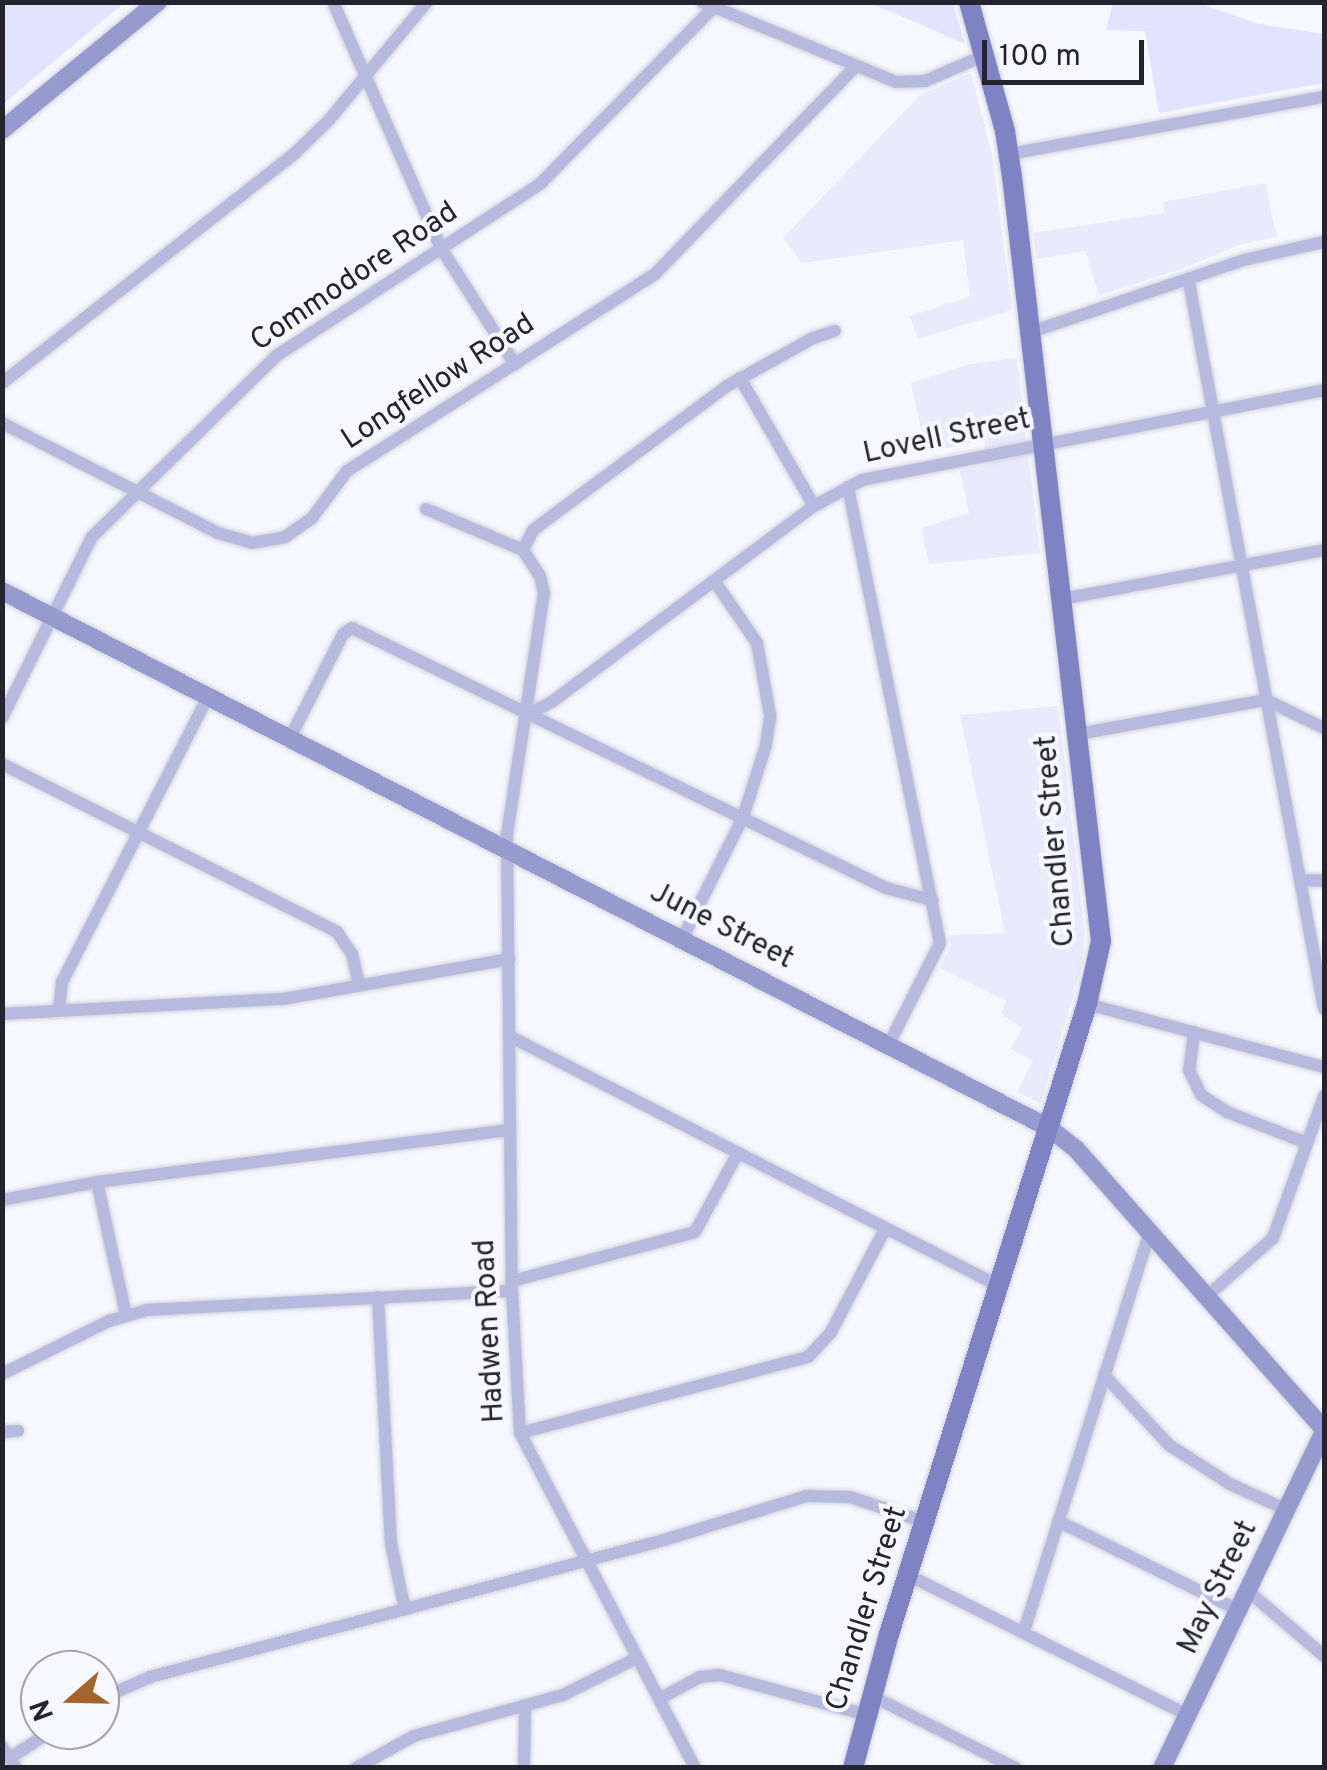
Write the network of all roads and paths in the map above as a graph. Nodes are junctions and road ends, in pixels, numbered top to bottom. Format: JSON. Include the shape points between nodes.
{"nodes":[{"id":1,"x":158,"y":2,"type":"edge"},
{"id":2,"x":334,"y":2,"type":"edge"},
{"id":3,"x":427,"y":2,"type":"edge"},
{"id":4,"x":969,"y":2,"type":"edge"},
{"id":5,"x":708,"y":5,"type":"edge"},
{"id":6,"x":985,"y":55,"type":"junction"},
{"id":7,"x":854,"y":68,"type":"junction"},
{"id":8,"x":366,"y":76,"type":"junction"},
{"id":9,"x":1324,"y":97,"type":"edge"},
{"id":10,"x":2,"y":130,"type":"edge"},
{"id":11,"x":1009,"y":154,"type":"junction"},
{"id":12,"x":1324,"y":242,"type":"edge"},
{"id":13,"x":441,"y":248,"type":"junction"},
{"id":14,"x":1188,"y":282,"type":"junction"},
{"id":15,"x":835,"y":330,"type":"dead end"},
{"id":16,"x":1031,"y":332,"type":"junction"},
{"id":17,"x":515,"y":364,"type":"junction"},
{"id":18,"x":740,"y":378,"type":"junction"},
{"id":19,"x":2,"y":383,"type":"edge"},
{"id":20,"x":1324,"y":390,"type":"edge"},
{"id":21,"x":1214,"y":411,"type":"junction"},
{"id":22,"x":2,"y":423,"type":"edge"},
{"id":23,"x":1042,"y":443,"type":"junction"},
{"id":24,"x":848,"y":487,"type":"junction"},
{"id":25,"x":138,"y":492,"type":"junction"},
{"id":26,"x":814,"y":506,"type":"junction"},
{"id":27,"x":426,"y":510,"type":"dead end"},
{"id":28,"x":523,"y":550,"type":"junction"},
{"id":29,"x":1324,"y":550,"type":"edge"},
{"id":30,"x":1242,"y":565,"type":"junction"},
{"id":31,"x":715,"y":582,"type":"junction"},
{"id":32,"x":2,"y":591,"type":"edge"},
{"id":33,"x":1062,"y":598,"type":"junction"},
{"id":34,"x":52,"y":616,"type":"junction"},
{"id":35,"x":208,"y":697,"type":"junction"},
{"id":36,"x":1266,"y":700,"type":"junction"},
{"id":37,"x":529,"y":714,"type":"junction"},
{"id":38,"x":2,"y":718,"type":"edge"},
{"id":39,"x":1324,"y":728,"type":"edge"},
{"id":40,"x":1078,"y":734,"type":"junction"},
{"id":41,"x":291,"y":736,"type":"junction"},
{"id":42,"x":2,"y":764,"type":"edge"},
{"id":43,"x":743,"y":817,"type":"junction"},
{"id":44,"x":140,"y":830,"type":"junction"},
{"id":45,"x":508,"y":848,"type":"junction"},
{"id":46,"x":1301,"y":880,"type":"junction"},
{"id":47,"x":1324,"y":881,"type":"edge"},
{"id":48,"x":932,"y":900,"type":"junction"},
{"id":49,"x":683,"y":937,"type":"junction"},
{"id":50,"x":510,"y":959,"type":"junction"},
{"id":51,"x":359,"y":985,"type":"junction"},
{"id":52,"x":1087,"y":1004,"type":"junction"},
{"id":53,"x":1324,"y":1009,"type":"edge"},
{"id":54,"x":59,"y":1010,"type":"junction"},
{"id":55,"x":2,"y":1014,"type":"edge"},
{"id":56,"x":1194,"y":1032,"type":"junction"},
{"id":57,"x":509,"y":1036,"type":"junction"},
{"id":58,"x":889,"y":1044,"type":"junction"},
{"id":59,"x":1324,"y":1067,"type":"edge"},
{"id":60,"x":1324,"y":1096,"type":"edge"},
{"id":61,"x":1049,"y":1128,"type":"junction"},
{"id":62,"x":509,"y":1130,"type":"junction"},
{"id":63,"x":1307,"y":1142,"type":"junction"},
{"id":64,"x":737,"y":1155,"type":"junction"},
{"id":65,"x":96,"y":1182,"type":"junction"},
{"id":66,"x":2,"y":1200,"type":"edge"},
{"id":67,"x":884,"y":1230,"type":"junction"},
{"id":68,"x":1149,"y":1234,"type":"junction"},
{"id":69,"x":512,"y":1286,"type":"junction"},
{"id":70,"x":999,"y":1286,"type":"junction"},
{"id":71,"x":1208,"y":1296,"type":"junction"},
{"id":72,"x":378,"y":1298,"type":"junction"},
{"id":73,"x":126,"y":1315,"type":"junction"},
{"id":74,"x":2,"y":1374,"type":"edge"},
{"id":75,"x":1104,"y":1376,"type":"junction"},
{"id":76,"x":1324,"y":1430,"type":"edge"},
{"id":77,"x":18,"y":1431,"type":"dead end"},
{"id":78,"x":2,"y":1432,"type":"edge"},
{"id":79,"x":520,"y":1433,"type":"junction"},
{"id":80,"x":1286,"y":1510,"type":"junction"},
{"id":81,"x":1058,"y":1521,"type":"junction"},
{"id":82,"x":925,"y":1522,"type":"junction"},
{"id":83,"x":587,"y":1560,"type":"junction"},
{"id":84,"x":908,"y":1575,"type":"junction"},
{"id":85,"x":1248,"y":1590,"type":"junction"},
{"id":86,"x":405,"y":1610,"type":"junction"},
{"id":87,"x":1238,"y":1610,"type":"junction"},
{"id":88,"x":1024,"y":1631,"type":"junction"},
{"id":89,"x":1324,"y":1656,"type":"edge"},
{"id":90,"x":637,"y":1658,"type":"junction"},
{"id":91,"x":120,"y":1690,"type":"edge"},
{"id":92,"x":658,"y":1699,"type":"junction"},
{"id":93,"x":525,"y":1706,"type":"junction"},
{"id":94,"x":869,"y":1706,"type":"junction"},
{"id":95,"x":1188,"y":1714,"type":"junction"},
{"id":96,"x":356,"y":1768,"type":"edge"},
{"id":97,"x":524,"y":1768,"type":"edge"},
{"id":98,"x":695,"y":1768,"type":"edge"},
{"id":99,"x":853,"y":1768,"type":"edge"},
{"id":100,"x":1016,"y":1768,"type":"edge"},
{"id":101,"x":1162,"y":1768,"type":"edge"}],
"edges":[{"from":1,"to":10,"type":"street"},
{"from":2,"to":8,"type":"street"},
{"from":3,"to":8,"type":"street"},
{"from":4,"to":6,"type":"main road","name":"Chandler Street"},
{"from":5,"to":7,"type":"street"},
{"from":5,"to":13,"type":"street","name":"Commodore Road","via":[[541,183]]},
{"from":6,"to":7,"type":"street","via":[[910,84]]},
{"from":6,"to":11,"type":"main road","name":"Chandler Street"},
{"from":7,"to":17,"type":"street","name":"Longfellow Road","via":[[655,274]]},
{"from":8,"to":13,"type":"street"},
{"from":8,"to":19,"type":"street","via":[[276,168]]},
{"from":9,"to":11,"type":"street"},
{"from":11,"to":16,"type":"main road","name":"Chandler Street"},
{"from":12,"to":14,"type":"street","via":[[1265,254]]},
{"from":13,"to":17,"type":"street"},
{"from":13,"to":25,"type":"street","name":"Commodore Road","via":[[276,356]]},
{"from":14,"to":16,"type":"street"},
{"from":14,"to":21,"type":"street"},
{"from":15,"to":18,"type":"street"},
{"from":16,"to":23,"type":"main road","name":"Chandler Street"},
{"from":17,"to":25,"type":"street","name":"Longfellow Road","via":[[347,471],[312,518],[284,537],[238,540]]},
{"from":18,"to":26,"type":"street"},
{"from":18,"to":28,"type":"street","via":[[533,530]]},
{"from":20,"to":21,"type":"street","name":"Lovell Street"},
{"from":21,"to":23,"type":"street","name":"Lovell Street"},
{"from":21,"to":30,"type":"street"},
{"from":22,"to":25,"type":"street","name":"Longfellow Road"},
{"from":23,"to":24,"type":"street","name":"Lovell Street","via":[[889,471]]},
{"from":23,"to":33,"type":"main road","name":"Chandler Street"},
{"from":24,"to":26,"type":"street","name":"Lovell Street"},
{"from":24,"to":48,"type":"street"},
{"from":25,"to":34,"type":"street","name":"Commodore Road","via":[[92,536]]},
{"from":26,"to":31,"type":"street","name":"Lovell Street"},
{"from":27,"to":28,"type":"street"},
{"from":28,"to":37,"type":"street","name":"Hadwen Road","via":[[544,593]]},
{"from":29,"to":30,"type":"street"},
{"from":30,"to":33,"type":"street"},
{"from":30,"to":36,"type":"street"},
{"from":31,"to":37,"type":"street","name":"Lovell Street"},
{"from":31,"to":43,"type":"street","via":[[757,643],[769,690],[766,744]]},
{"from":32,"to":34,"type":"street","name":"June Street"},
{"from":33,"to":40,"type":"main road","name":"Chandler Street"},
{"from":34,"to":35,"type":"street","name":"June Street"},
{"from":34,"to":38,"type":"street","name":"Commodore Road"},
{"from":35,"to":41,"type":"street","name":"June Street"},
{"from":35,"to":44,"type":"street"},
{"from":36,"to":39,"type":"street"},
{"from":36,"to":40,"type":"street"},
{"from":36,"to":46,"type":"street"},
{"from":37,"to":41,"type":"street","via":[[348,628]]},
{"from":37,"to":43,"type":"street"},
{"from":37,"to":45,"type":"street","name":"Hadwen Road"},
{"from":40,"to":52,"type":"main road","name":"Chandler Street","via":[[1101,941]]},
{"from":41,"to":45,"type":"street","name":"June Street"},
{"from":42,"to":44,"type":"street"},
{"from":43,"to":48,"type":"street","via":[[886,888]]},
{"from":43,"to":49,"type":"street"},
{"from":44,"to":51,"type":"street","via":[[337,932],[352,954]]},
{"from":44,"to":54,"type":"street","via":[[62,982]]},
{"from":45,"to":49,"type":"street","name":"June Street"},
{"from":45,"to":50,"type":"street","name":"Hadwen Road"},
{"from":46,"to":47,"type":"street"},
{"from":46,"to":53,"type":"street"},
{"from":48,"to":58,"type":"street","via":[[940,942]]},
{"from":49,"to":58,"type":"street","name":"June Street"},
{"from":50,"to":51,"type":"street"},
{"from":50,"to":57,"type":"street","name":"Hadwen Road"},
{"from":51,"to":54,"type":"street","via":[[283,999]]},
{"from":52,"to":56,"type":"street"},
{"from":52,"to":61,"type":"main road","name":"Chandler Street"},
{"from":54,"to":55,"type":"street"},
{"from":56,"to":59,"type":"street"},
{"from":56,"to":63,"type":"street","via":[[1189,1070],[1201,1095],[1227,1112]]},
{"from":57,"to":62,"type":"street","name":"Hadwen Road"},
{"from":57,"to":64,"type":"street"},
{"from":58,"to":61,"type":"street","name":"June Street"},
{"from":60,"to":63,"type":"street"},
{"from":61,"to":68,"type":"street","name":"June Street","via":[[1076,1149]]},
{"from":61,"to":70,"type":"main road","name":"Chandler Street"},
{"from":62,"to":65,"type":"street"},
{"from":62,"to":69,"type":"street","name":"Hadwen Road"},
{"from":63,"to":71,"type":"street","via":[[1274,1238]]},
{"from":64,"to":67,"type":"street"},
{"from":64,"to":69,"type":"street","via":[[695,1232]]},
{"from":65,"to":66,"type":"street"},
{"from":65,"to":73,"type":"street"},
{"from":67,"to":70,"type":"street"},
{"from":67,"to":79,"type":"street","via":[[831,1332],[808,1357]]},
{"from":68,"to":71,"type":"street","name":"June Street"},
{"from":68,"to":75,"type":"street"},
{"from":69,"to":72,"type":"street"},
{"from":69,"to":79,"type":"street","name":"Hadwen Road"},
{"from":70,"to":82,"type":"main road","name":"Chandler Street"},
{"from":71,"to":76,"type":"street","name":"June Street"},
{"from":72,"to":73,"type":"street"},
{"from":72,"to":86,"type":"street","via":[[392,1544]]},
{"from":73,"to":74,"type":"street"},
{"from":75,"to":80,"type":"street","via":[[1169,1445]]},
{"from":75,"to":81,"type":"street"},
{"from":76,"to":80,"type":"street","name":"May Street"},
{"from":77,"to":78,"type":"street"},
{"from":79,"to":83,"type":"street","name":"Hadwen Road"},
{"from":80,"to":85,"type":"street","name":"May Street"},
{"from":81,"to":87,"type":"street"},
{"from":81,"to":88,"type":"street"},
{"from":82,"to":83,"type":"street","via":[[850,1497],[819,1494]]},
{"from":82,"to":84,"type":"main road","name":"Chandler Street"},
{"from":83,"to":86,"type":"street"},
{"from":83,"to":90,"type":"street","name":"Hadwen Road"},
{"from":84,"to":88,"type":"street"},
{"from":84,"to":94,"type":"main road","name":"Chandler Street"},
{"from":85,"to":87,"type":"street","name":"May Street"},
{"from":85,"to":89,"type":"street"},
{"from":86,"to":91,"type":"street"},
{"from":87,"to":95,"type":"street","name":"May Street"},
{"from":88,"to":95,"type":"street"},
{"from":90,"to":92,"type":"street","name":"Hadwen Road"},
{"from":90,"to":93,"type":"street","via":[[576,1690]]},
{"from":92,"to":94,"type":"street","via":[[700,1677],[720,1675]]},
{"from":92,"to":98,"type":"street","name":"Hadwen Road"},
{"from":93,"to":96,"type":"street","via":[[414,1736]]},
{"from":93,"to":97,"type":"street"},
{"from":94,"to":99,"type":"main road","name":"Chandler Street"},
{"from":94,"to":100,"type":"street"},
{"from":95,"to":101,"type":"street","name":"May Street"}]}
